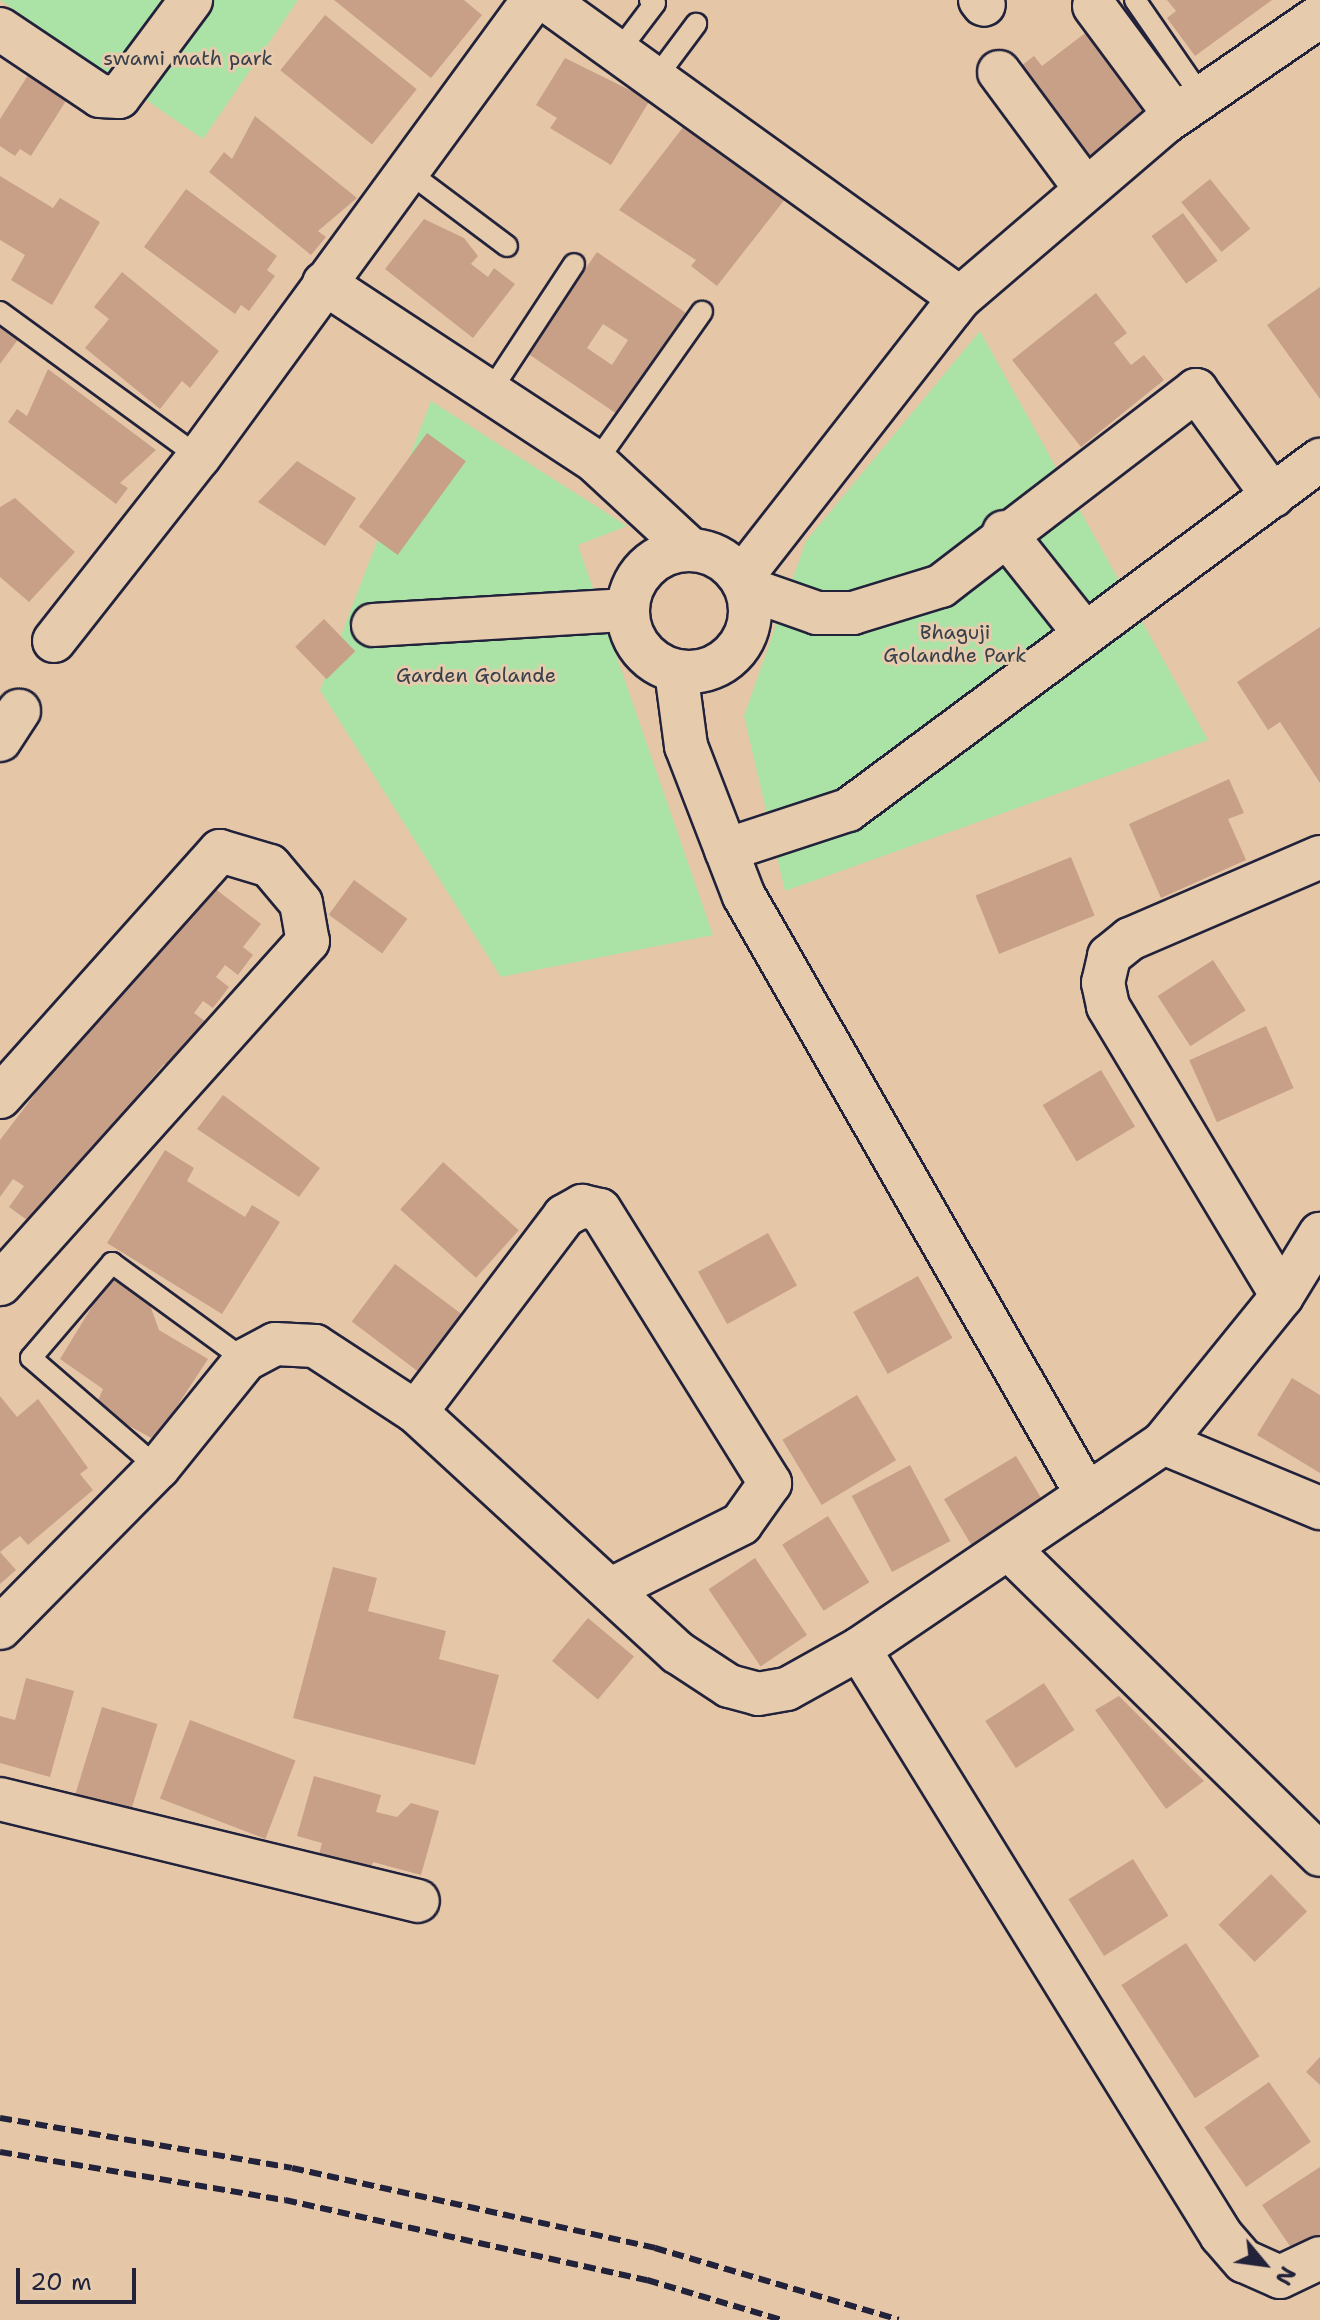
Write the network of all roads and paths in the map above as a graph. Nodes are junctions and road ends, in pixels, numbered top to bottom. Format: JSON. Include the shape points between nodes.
{"nodes":[{"id":1,"x":191,"y":0,"type":"edge"},
{"id":2,"x":533,"y":0,"type":"edge"},
{"id":3,"x":546,"y":0,"type":"edge"},
{"id":4,"x":650,"y":0,"type":"edge"},
{"id":5,"x":1135,"y":0,"type":"edge"},
{"id":6,"x":1094,"y":6,"type":"dead end"},
{"id":7,"x":1320,"y":16,"type":"edge"},
{"id":8,"x":696,"y":24,"type":"dead end"},
{"id":9,"x":0,"y":29,"type":"edge"},
{"id":10,"x":618,"y":52,"type":"junction"},
{"id":11,"x":999,"y":72,"type":"dead end"},
{"id":12,"x":655,"y":79,"type":"junction"},
{"id":13,"x":1188,"y":106,"type":"junction"},
{"id":14,"x":407,"y":171,"type":"junction"},
{"id":15,"x":1084,"y":187,"type":"junction"},
{"id":16,"x":507,"y":246,"type":"dead end"},
{"id":17,"x":574,"y":264,"type":"dead end"},
{"id":18,"x":324,"y":283,"type":"junction"},
{"id":19,"x":960,"y":298,"type":"junction"},
{"id":20,"x":0,"y":312,"type":"edge"},
{"id":21,"x":702,"y":312,"type":"dead end"},
{"id":22,"x":490,"y":392,"type":"junction"},
{"id":23,"x":199,"y":457,"type":"junction"},
{"id":24,"x":1320,"y":460,"type":"edge"},
{"id":25,"x":596,"y":462,"type":"junction"},
{"id":26,"x":1273,"y":496,"type":"junction"},
{"id":27,"x":1004,"y":532,"type":"junction"},
{"id":28,"x":691,"y":550,"type":"junction"},
{"id":29,"x":744,"y":583,"type":"junction"},
{"id":30,"x":628,"y":610,"type":"junction"},
{"id":31,"x":373,"y":625,"type":"dead end"},
{"id":32,"x":1085,"y":634,"type":"junction"},
{"id":33,"x":54,"y":641,"type":"dead end"},
{"id":34,"x":676,"y":671,"type":"junction"},
{"id":35,"x":726,"y":850,"type":"junction"},
{"id":36,"x":1320,"y":857,"type":"edge"},
{"id":37,"x":0,"y":1097,"type":"edge"},
{"id":38,"x":1320,"y":1234,"type":"edge"},
{"id":39,"x":0,"y":1284,"type":"edge"},
{"id":40,"x":1282,"y":1296,"type":"junction"},
{"id":41,"x":245,"y":1360,"type":"junction"},
{"id":42,"x":416,"y":1412,"type":"junction"},
{"id":43,"x":1163,"y":1443,"type":"junction"},
{"id":44,"x":158,"y":1468,"type":"junction"},
{"id":45,"x":1087,"y":1495,"type":"junction"},
{"id":46,"x":1320,"y":1508,"type":"edge"},
{"id":47,"x":1010,"y":1550,"type":"junction"},
{"id":48,"x":611,"y":1589,"type":"junction"},
{"id":49,"x":0,"y":1628,"type":"edge"},
{"id":50,"x":859,"y":1649,"type":"junction"},
{"id":51,"x":0,"y":1799,"type":"edge"},
{"id":52,"x":1320,"y":1855,"type":"edge"},
{"id":53,"x":418,"y":1901,"type":"dead end"},
{"id":54,"x":1320,"y":2258,"type":"edge"}],
"edges":[{"from":1,"to":9,"type":"street","via":[[119,97],[100,96]]},
{"from":2,"to":14,"type":"street"},
{"from":3,"to":10,"type":"street"},
{"from":4,"to":10,"type":"lane","via":[[655,3]]},
{"from":5,"to":13,"type":"lane"},
{"from":6,"to":13,"type":"street"},
{"from":7,"to":13,"type":"street"},
{"from":8,"to":12,"type":"lane"},
{"from":10,"to":12,"type":"street"},
{"from":11,"to":15,"type":"street"},
{"from":12,"to":19,"type":"street"},
{"from":13,"to":15,"type":"street"},
{"from":14,"to":16,"type":"lane"},
{"from":14,"to":18,"type":"street"},
{"from":15,"to":19,"type":"street"},
{"from":17,"to":22,"type":"lane"},
{"from":18,"to":22,"type":"street"},
{"from":18,"to":23,"type":"street"},
{"from":19,"to":29,"type":"street"},
{"from":20,"to":23,"type":"lane"},
{"from":21,"to":25,"type":"lane"},
{"from":22,"to":25,"type":"street"},
{"from":23,"to":33,"type":"street"},
{"from":24,"to":26,"type":"street"},
{"from":25,"to":28,"type":"street"},
{"from":26,"to":27,"type":"street","via":[[1196,390]]},
{"from":26,"to":32,"type":"street"},
{"from":27,"to":29,"type":"street","via":[[941,586],[853,613],[817,613]]},
{"from":27,"to":32,"type":"street"},
{"from":28,"to":29,"type":"street","via":[[714,554]]},
{"from":28,"to":30,"type":"street","via":[[647,567]]},
{"from":29,"to":34,"type":"street","via":[[749,624],[732,655],[700,671]]},
{"from":30,"to":31,"type":"street"},
{"from":30,"to":34,"type":"street","via":[[638,645]]},
{"from":32,"to":35,"type":"street","via":[[848,810]]},
{"from":34,"to":35,"type":"street","via":[[686,746]]},
{"from":35,"to":45,"type":"street","via":[[744,896]]},
{"from":36,"to":40,"type":"street","via":[[1130,939],[1109,956],[1103,983],[1108,1006]]},
{"from":37,"to":39,"type":"street","via":[[220,851],[270,866],[301,903],[308,941]]},
{"from":38,"to":40,"type":"street"},
{"from":40,"to":43,"type":"street"},
{"from":41,"to":42,"type":"street","via":[[275,1344],[315,1346]]},
{"from":41,"to":44,"type":"street"},
{"from":41,"to":44,"type":"lane","via":[[112,1263],[31,1358]]},
{"from":42,"to":48,"type":"street"},
{"from":42,"to":48,"type":"street","via":[[564,1216],[582,1206],[600,1210],[770,1483],[741,1524]]},
{"from":43,"to":45,"type":"street"},
{"from":43,"to":46,"type":"street"},
{"from":44,"to":49,"type":"street"},
{"from":45,"to":47,"type":"street"},
{"from":47,"to":50,"type":"street"},
{"from":47,"to":52,"type":"street"},
{"from":48,"to":50,"type":"street","via":[[677,1652],[729,1686],[758,1694],[787,1689]]},
{"from":50,"to":54,"type":"street","via":[[1221,2235],[1244,2261],[1280,2277]]},
{"from":51,"to":53,"type":"street"}]}
